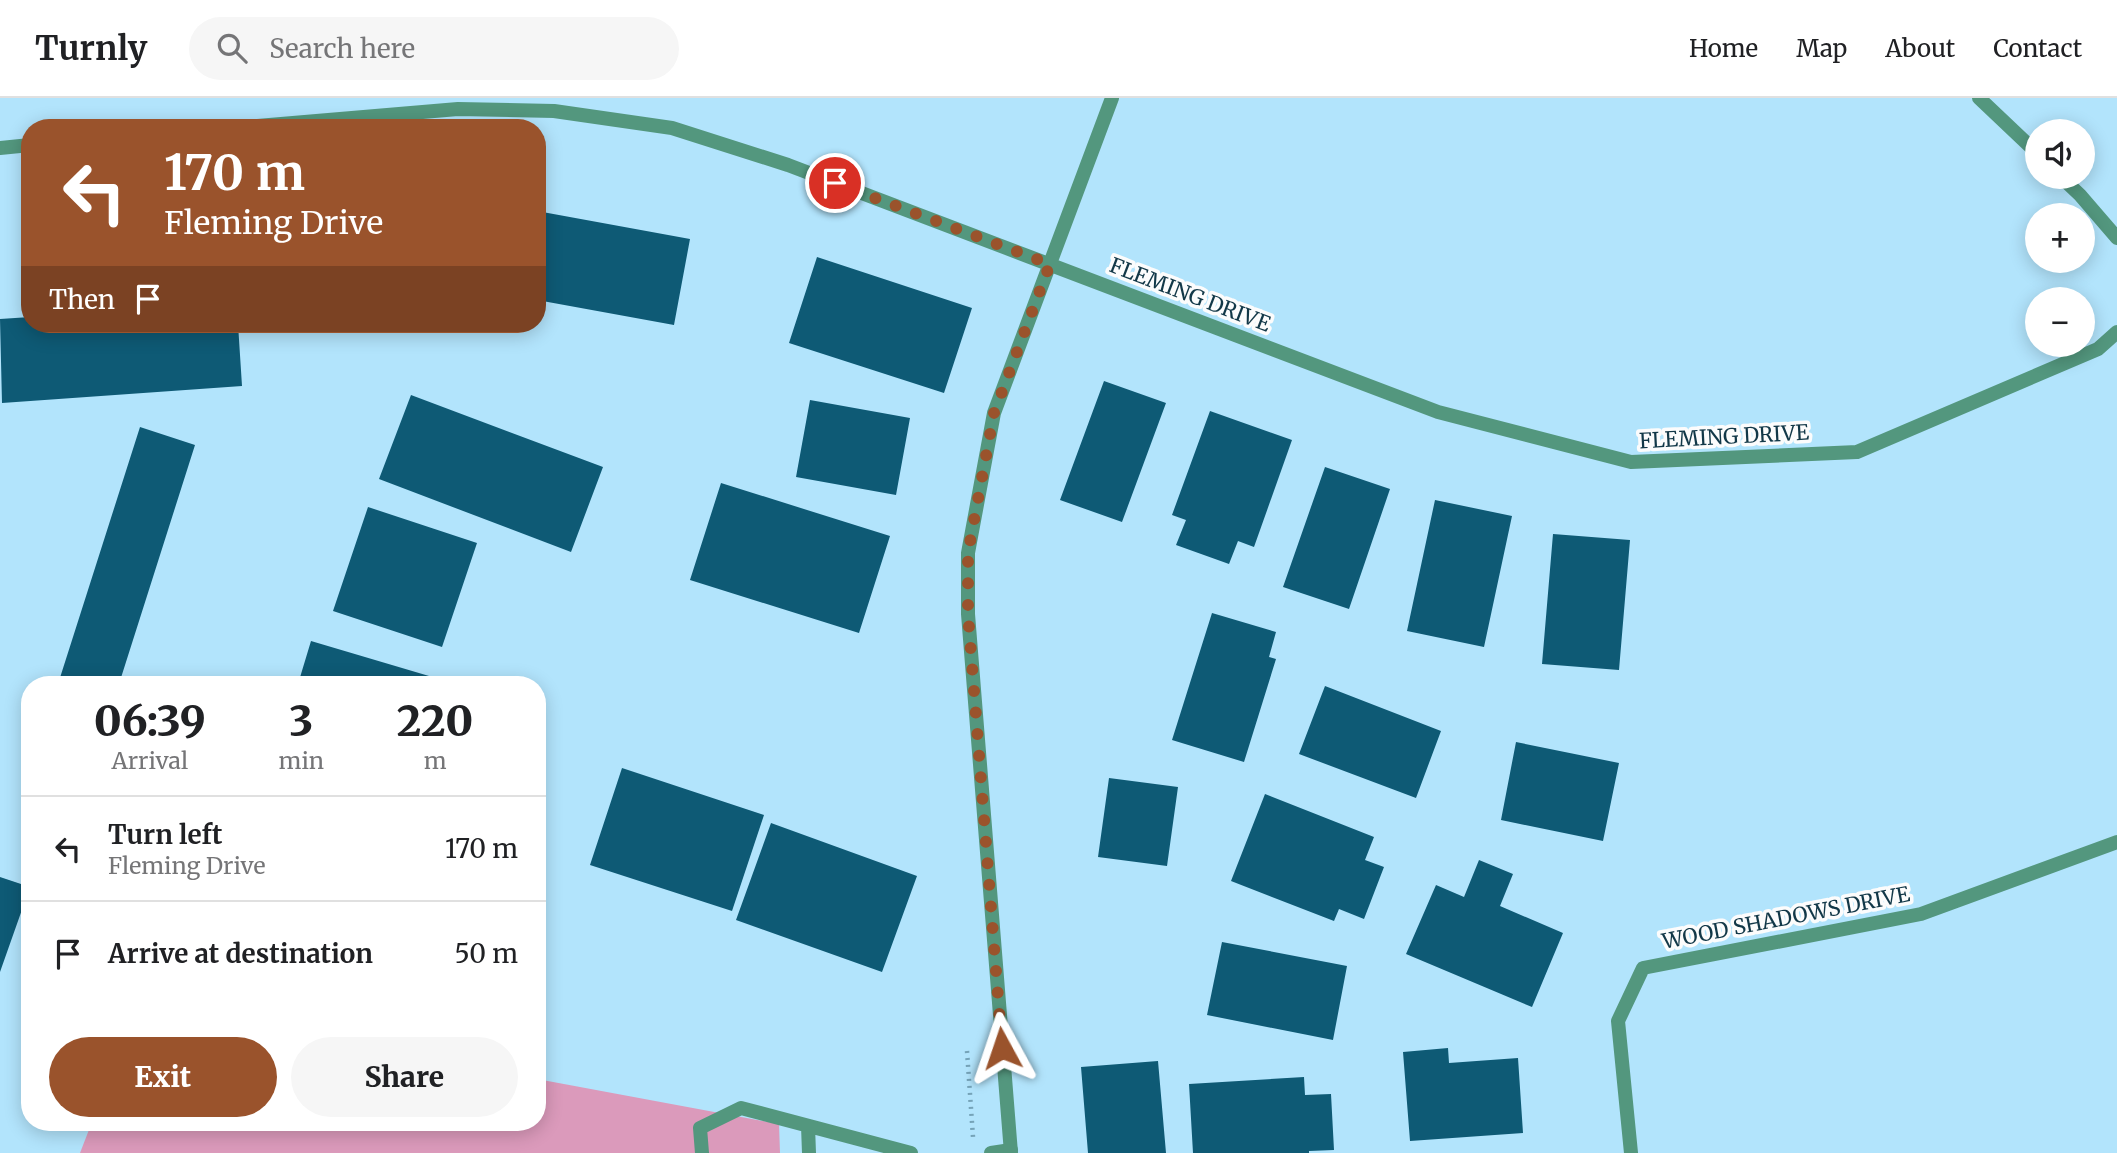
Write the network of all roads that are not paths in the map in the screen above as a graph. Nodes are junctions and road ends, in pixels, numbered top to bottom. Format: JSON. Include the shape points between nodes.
{"nodes":[{"id":1,"x":1112,"y":98,"type":"edge"},
{"id":2,"x":1979,"y":98,"type":"edge"},
{"id":3,"x":339,"y":119,"type":"edge"},
{"id":4,"x":2025,"y":142,"type":"edge"},
{"id":5,"x":21,"y":146,"type":"edge"},
{"id":6,"x":0,"y":148,"type":"edge"},
{"id":7,"x":2074,"y":189,"type":"edge"},
{"id":8,"x":2117,"y":238,"type":"edge"},
{"id":9,"x":1050,"y":264,"type":"junction"},
{"id":10,"x":2117,"y":332,"type":"edge"},
{"id":11,"x":2117,"y":842,"type":"edge"},
{"id":12,"x":808,"y":1126,"type":"junction"},
{"id":13,"x":1011,"y":1152,"type":"edge"},
{"id":14,"x":702,"y":1153,"type":"edge"},
{"id":15,"x":809,"y":1153,"type":"edge"},
{"id":16,"x":911,"y":1153,"type":"edge"},
{"id":17,"x":990,"y":1153,"type":"edge"},
{"id":18,"x":1631,"y":1153,"type":"edge"}],
"edges":[{"from":1,"to":9,"type":"street"},
{"from":2,"to":4,"type":"street"},
{"from":3,"to":9,"type":"street","name":"FLEMING DRIVE","via":[[458,109],[554,111],[672,128],[788,164]]},
{"from":5,"to":6,"type":"street"},
{"from":7,"to":8,"type":"street"},
{"from":9,"to":10,"type":"street","name":"FLEMING DRIVE","via":[[1438,412],[1631,462],[1857,452],[2098,349]]},
{"from":9,"to":13,"type":"street","via":[[994,413],[968,553],[970,641]]},
{"from":11,"to":18,"type":"street","name":"WOOD SHADOWS DRIVE","via":[[1921,914],[1643,968],[1618,1021]]},
{"from":12,"to":14,"type":"street","via":[[741,1108],[700,1128]]},
{"from":12,"to":15,"type":"street"},
{"from":12,"to":16,"type":"street"},
{"from":13,"to":17,"type":"street"}]}
